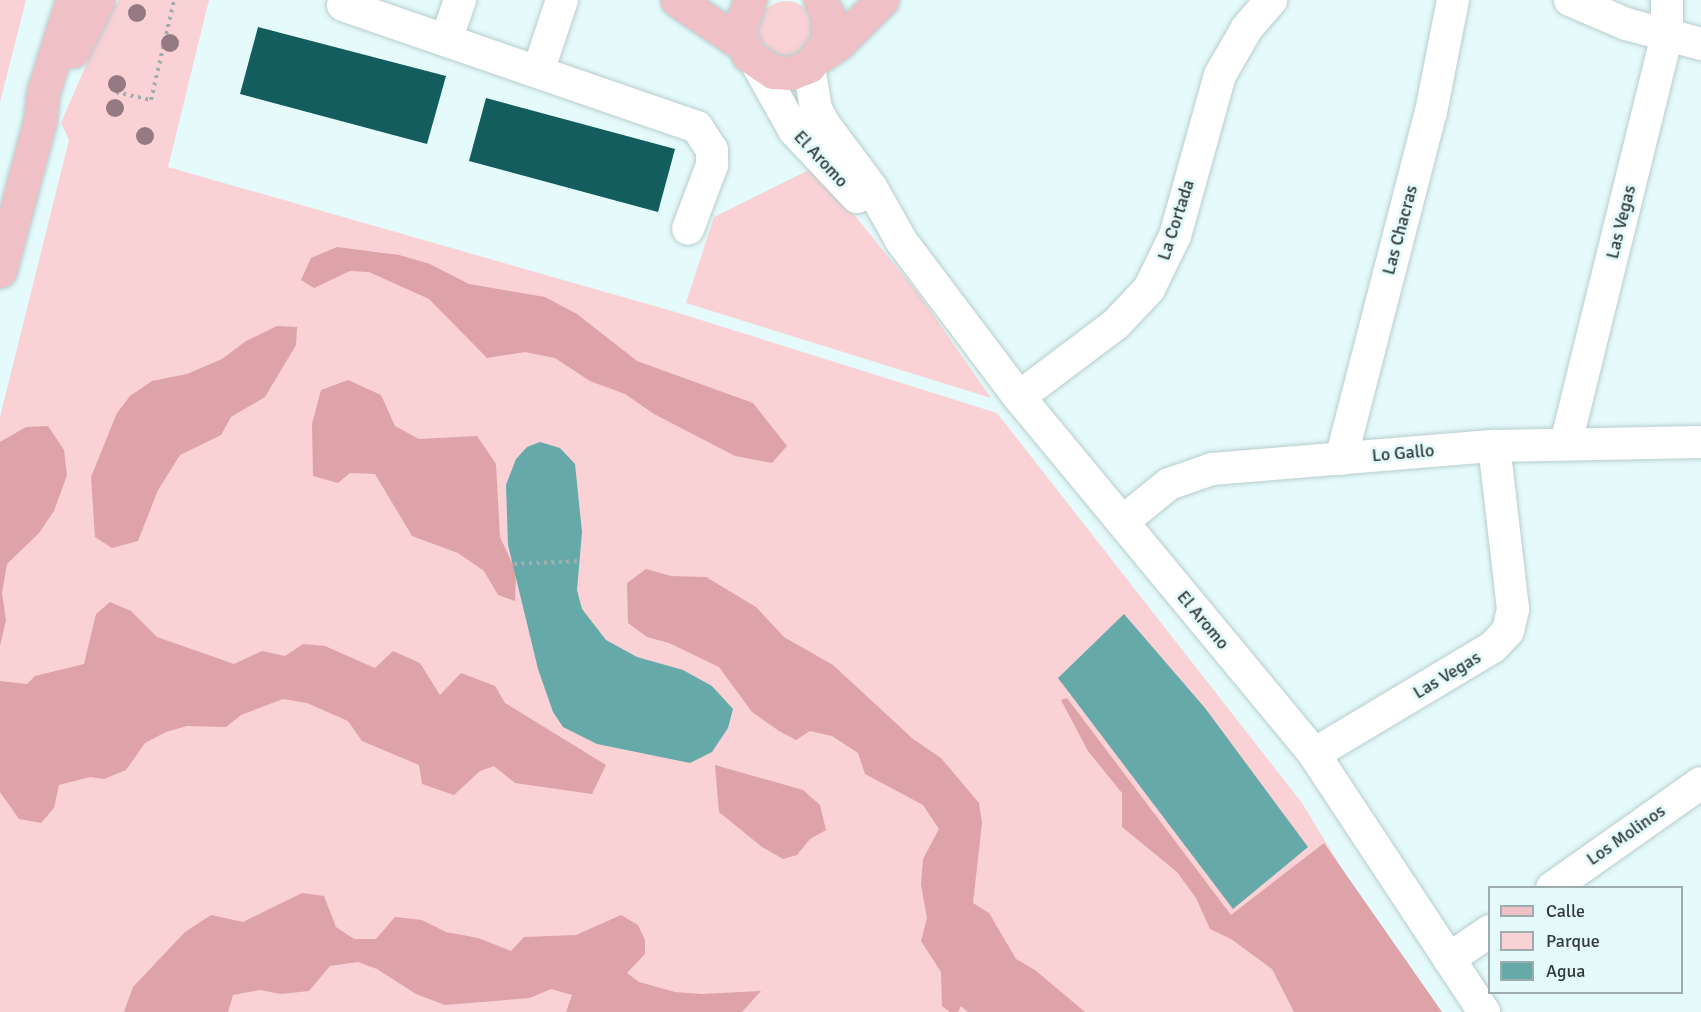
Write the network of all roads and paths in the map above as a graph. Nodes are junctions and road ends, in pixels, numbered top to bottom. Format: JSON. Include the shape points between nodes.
{"nodes":[{"id":1,"x":72,"y":0,"type":"edge"},
{"id":2,"x":97,"y":0,"type":"edge"},
{"id":3,"x":174,"y":0,"type":"edge"},
{"id":4,"x":460,"y":0,"type":"edge"},
{"id":5,"x":562,"y":0,"type":"edge"},
{"id":6,"x":677,"y":0,"type":"edge"},
{"id":7,"x":750,"y":0,"type":"edge"},
{"id":8,"x":820,"y":0,"type":"edge"},
{"id":9,"x":882,"y":0,"type":"edge"},
{"id":10,"x":1272,"y":0,"type":"edge"},
{"id":11,"x":1453,"y":0,"type":"edge"},
{"id":12,"x":1570,"y":0,"type":"edge"},
{"id":13,"x":1667,"y":0,"type":"edge"},
{"id":14,"x":343,"y":4,"type":"dead end"},
{"id":15,"x":1667,"y":36,"type":"junction"},
{"id":16,"x":446,"y":40,"type":"junction"},
{"id":17,"x":1701,"y":44,"type":"edge"},
{"id":18,"x":749,"y":54,"type":"junction"},
{"id":19,"x":814,"y":61,"type":"junction"},
{"id":20,"x":538,"y":72,"type":"junction"},
{"id":21,"x":116,"y":92,"type":"dead end"},
{"id":22,"x":40,"y":121,"type":"junction"},
{"id":23,"x":688,"y":229,"type":"dead end"},
{"id":24,"x":902,"y":242,"type":"junction"},
{"id":25,"x":0,"y":271,"type":"edge"},
{"id":26,"x":1019,"y":397,"type":"junction"},
{"id":27,"x":1701,"y":442,"type":"edge"},
{"id":28,"x":1566,"y":443,"type":"junction"},
{"id":29,"x":1494,"y":446,"type":"junction"},
{"id":30,"x":1341,"y":459,"type":"junction"},
{"id":31,"x":1122,"y":522,"type":"junction"},
{"id":32,"x":580,"y":561,"type":"dead end"},
{"id":33,"x":514,"y":564,"type":"dead end"},
{"id":34,"x":1314,"y":754,"type":"junction"},
{"id":35,"x":1701,"y":783,"type":"edge"},
{"id":36,"x":1555,"y":886,"type":"edge"},
{"id":37,"x":1488,"y":932,"type":"edge"},
{"id":38,"x":1449,"y":959,"type":"junction"},
{"id":39,"x":1484,"y":1012,"type":"edge"}],
"edges":[{"from":1,"to":22,"type":"main road","via":[[43,93]]},
{"from":2,"to":22,"type":"main road"},
{"from":3,"to":21,"type":"path","via":[[151,100]]},
{"from":4,"to":16,"type":"street"},
{"from":5,"to":20,"type":"street"},
{"from":6,"to":18,"type":"main road"},
{"from":7,"to":18,"type":"main road","via":[[741,17]]},
{"from":8,"to":19,"type":"main road","via":[[830,29]]},
{"from":9,"to":19,"type":"main road","via":[[839,43]]},
{"from":10,"to":26,"type":"street","name":"La Cortada","via":[[1247,28],[1220,75],[1175,236],[1149,289],[1116,324]]},
{"from":11,"to":30,"type":"street","name":"Las Chacras","via":[[1431,112]]},
{"from":12,"to":15,"type":"street"},
{"from":13,"to":15,"type":"street","name":"Las Vegas"},
{"from":14,"to":16,"type":"street"},
{"from":15,"to":17,"type":"street"},
{"from":15,"to":28,"type":"street","name":"Las Vegas"},
{"from":16,"to":20,"type":"street"},
{"from":18,"to":19,"type":"main road","via":[[773,72],[791,73]]},
{"from":18,"to":24,"type":"street","name":"El Aromo","via":[[794,130]]},
{"from":19,"to":24,"type":"street","name":"El Aromo","via":[[816,109],[871,187]]},
{"from":20,"to":23,"type":"street","via":[[697,127],[712,150],[712,165]]},
{"from":22,"to":25,"type":"main road"},
{"from":24,"to":26,"type":"street","name":"El Aromo"},
{"from":26,"to":31,"type":"street","name":"El Aromo"},
{"from":27,"to":28,"type":"street","name":"Lo Gallo"},
{"from":28,"to":29,"type":"street","name":"Lo Gallo"},
{"from":29,"to":30,"type":"street","name":"Lo Gallo"},
{"from":29,"to":34,"type":"street","name":"Las Vegas","via":[[1513,609],[1509,631],[1493,647]]},
{"from":30,"to":31,"type":"street","name":"Lo Gallo","via":[[1212,469],[1190,475],[1152,494]]},
{"from":31,"to":34,"type":"street","name":"El Aromo"},
{"from":32,"to":33,"type":"path"},
{"from":34,"to":38,"type":"street","name":"El Aromo"},
{"from":35,"to":36,"type":"street","name":"Los Molinos"},
{"from":37,"to":38,"type":"street"},
{"from":38,"to":39,"type":"street","name":"El Aromo"}]}
